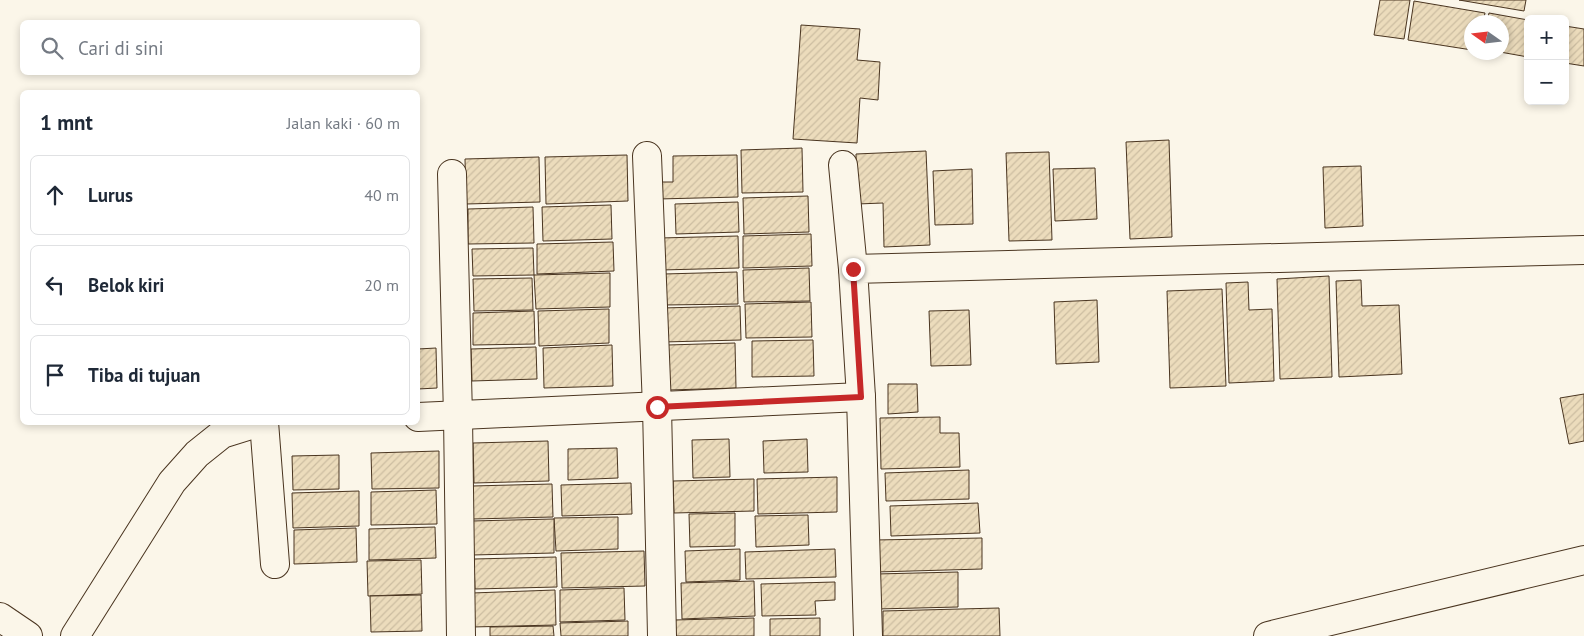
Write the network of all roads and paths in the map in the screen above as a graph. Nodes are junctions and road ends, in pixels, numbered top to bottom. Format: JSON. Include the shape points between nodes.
{"nodes":[{"id":1,"x":647,"y":156,"type":"dead end"},
{"id":2,"x":843,"y":165,"type":"dead end"},
{"id":3,"x":452,"y":174,"type":"dead end"},
{"id":4,"x":1584,"y":250,"type":"edge"},
{"id":5,"x":853,"y":269,"type":"junction"},
{"id":6,"x":861,"y":397,"type":"junction"},
{"id":7,"x":657,"y":407,"type":"junction"},
{"id":8,"x":458,"y":416,"type":"junction"},
{"id":9,"x":420,"y":417,"type":"edge"},
{"id":10,"x":250,"y":425,"type":"edge"},
{"id":11,"x":264,"y":425,"type":"edge"},
{"id":12,"x":1584,"y":560,"type":"edge"},
{"id":13,"x":275,"y":564,"type":"dead end"},
{"id":14,"x":0,"y":618,"type":"edge"},
{"id":15,"x":28,"y":636,"type":"edge"},
{"id":16,"x":75,"y":636,"type":"edge"},
{"id":17,"x":460,"y":636,"type":"edge"},
{"id":18,"x":662,"y":636,"type":"edge"},
{"id":19,"x":868,"y":636,"type":"edge"},
{"id":20,"x":1268,"y":636,"type":"edge"}],
"edges":[{"from":1,"to":7,"type":"street"},
{"from":2,"to":5,"type":"street"},
{"from":3,"to":8,"type":"street"},
{"from":4,"to":5,"type":"street"},
{"from":5,"to":6,"type":"street"},
{"from":6,"to":7,"type":"street"},
{"from":6,"to":19,"type":"street"},
{"from":7,"to":8,"type":"street"},
{"from":7,"to":18,"type":"street"},
{"from":8,"to":9,"type":"street"},
{"from":8,"to":17,"type":"street"},
{"from":10,"to":16,"type":"street","via":[[222,434],[197,454],[172,482]]},
{"from":11,"to":13,"type":"street"},
{"from":12,"to":20,"type":"street"},
{"from":14,"to":15,"type":"street"}]}
